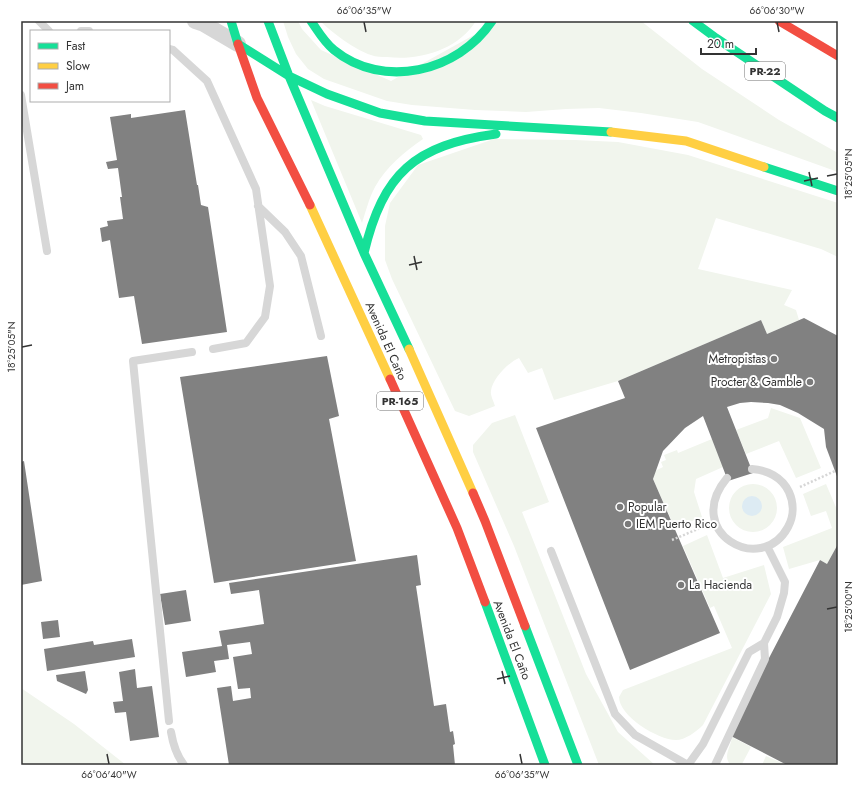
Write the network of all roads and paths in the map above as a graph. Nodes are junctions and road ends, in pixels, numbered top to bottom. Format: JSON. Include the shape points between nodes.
{"nodes":[{"id":1,"x":39,"y":21,"type":"edge"},
{"id":2,"x":195,"y":21,"type":"edge"},
{"id":3,"x":231,"y":21,"type":"edge"},
{"id":4,"x":268,"y":21,"type":"edge"},
{"id":5,"x":311,"y":21,"type":"edge"},
{"id":6,"x":492,"y":21,"type":"edge"},
{"id":7,"x":693,"y":21,"type":"edge"},
{"id":8,"x":779,"y":21,"type":"edge"},
{"id":9,"x":793,"y":21,"type":"edge"},
{"id":10,"x":48,"y":30,"type":"edge"},
{"id":11,"x":808,"y":38,"type":"junction"},
{"id":12,"x":238,"y":44,"type":"junction"},
{"id":13,"x":170,"y":49,"type":"edge"},
{"id":14,"x":838,"y":56,"type":"edge"},
{"id":15,"x":289,"y":76,"type":"junction"},
{"id":16,"x":21,"y":95,"type":"edge"},
{"id":17,"x":838,"y":118,"type":"edge"},
{"id":18,"x":529,"y":128,"type":"junction"},
{"id":19,"x":838,"y":191,"type":"edge"},
{"id":20,"x":258,"y":206,"type":"junction"},
{"id":21,"x":47,"y":251,"type":"dead end"},
{"id":22,"x":364,"y":253,"type":"junction"},
{"id":23,"x":321,"y":336,"type":"dead end"},
{"id":24,"x":214,"y":348,"type":"dead end"},
{"id":25,"x":192,"y":352,"type":"dead end"},
{"id":26,"x":752,"y":469,"type":"dead end"},
{"id":27,"x":835,"y":471,"type":"dead end"},
{"id":28,"x":727,"y":478,"type":"dead end"},
{"id":29,"x":789,"y":492,"type":"junction"},
{"id":30,"x":715,"y":522,"type":"junction"},
{"id":31,"x":672,"y":540,"type":"dead end"},
{"id":32,"x":767,"y":546,"type":"junction"},
{"id":33,"x":551,"y":551,"type":"dead end"},
{"id":34,"x":764,"y":643,"type":"junction"},
{"id":35,"x":169,"y":721,"type":"dead end"},
{"id":36,"x":171,"y":732,"type":"dead end"},
{"id":37,"x":184,"y":765,"type":"edge"},
{"id":38,"x":545,"y":765,"type":"edge"},
{"id":39,"x":578,"y":765,"type":"edge"},
{"id":40,"x":688,"y":765,"type":"edge"},
{"id":41,"x":715,"y":765,"type":"edge"}],
"edges":[{"from":1,"to":10,"type":"lane"},
{"from":2,"to":12,"type":"street"},
{"from":3,"to":12,"type":"main road","name":"Avenida El Caño","number":"PR-165"},
{"from":4,"to":15,"type":"main road","name":"Avenida El Caño","number":"PR-165"},
{"from":5,"to":6,"type":"main road","via":[[332,48],[359,65],[375,71],[412,73],[449,61],[470,46],[486,31]]},
{"from":7,"to":17,"type":"main road","number":"PR-22"},
{"from":8,"to":11,"type":"main road"},
{"from":9,"to":11,"type":"main road"},
{"from":11,"to":14,"type":"main road"},
{"from":12,"to":15,"type":"main road"},
{"from":12,"to":38,"type":"main road","name":"Avenida El Caño","number":"PR-165","via":[[257,98],[325,236],[457,528]]},
{"from":13,"to":20,"type":"lane","via":[[207,81],[256,189]]},
{"from":15,"to":18,"type":"main road","via":[[327,94],[380,113],[425,121]]},
{"from":15,"to":22,"type":"main road","name":"Avenida El Caño","number":"PR-165"},
{"from":16,"to":21,"type":"lane"},
{"from":18,"to":19,"type":"main road","via":[[607,132],[686,141]]},
{"from":18,"to":22,"type":"main road","via":[[452,142],[423,155],[406,167],[395,179],[377,210],[369,229]]},
{"from":20,"to":23,"type":"lane","via":[[285,232],[301,256]]},
{"from":20,"to":24,"type":"lane","via":[[270,286],[265,317],[246,343]]},
{"from":22,"to":39,"type":"main road","name":"Avenida El Caño","number":"PR-165","via":[[429,392],[484,521]]},
{"from":25,"to":35,"type":"lane","via":[[134,362]]},
{"from":26,"to":29,"type":"lane","via":[[768,472],[784,484]]},
{"from":27,"to":29,"type":"path"},
{"from":28,"to":30,"type":"lane","via":[[716,492],[713,502]]},
{"from":29,"to":32,"type":"lane","via":[[792,517],[789,525],[780,538]]},
{"from":30,"to":31,"type":"path"},
{"from":30,"to":32,"type":"lane","via":[[725,538],[732,543],[750,548]]},
{"from":32,"to":34,"type":"lane","via":[[785,582],[777,617]]},
{"from":33,"to":40,"type":"lane","via":[[616,714],[635,735]]},
{"from":34,"to":40,"type":"lane","via":[[749,652],[703,744]]},
{"from":34,"to":41,"type":"lane","via":[[765,659]]},
{"from":36,"to":37,"type":"lane"}]}
